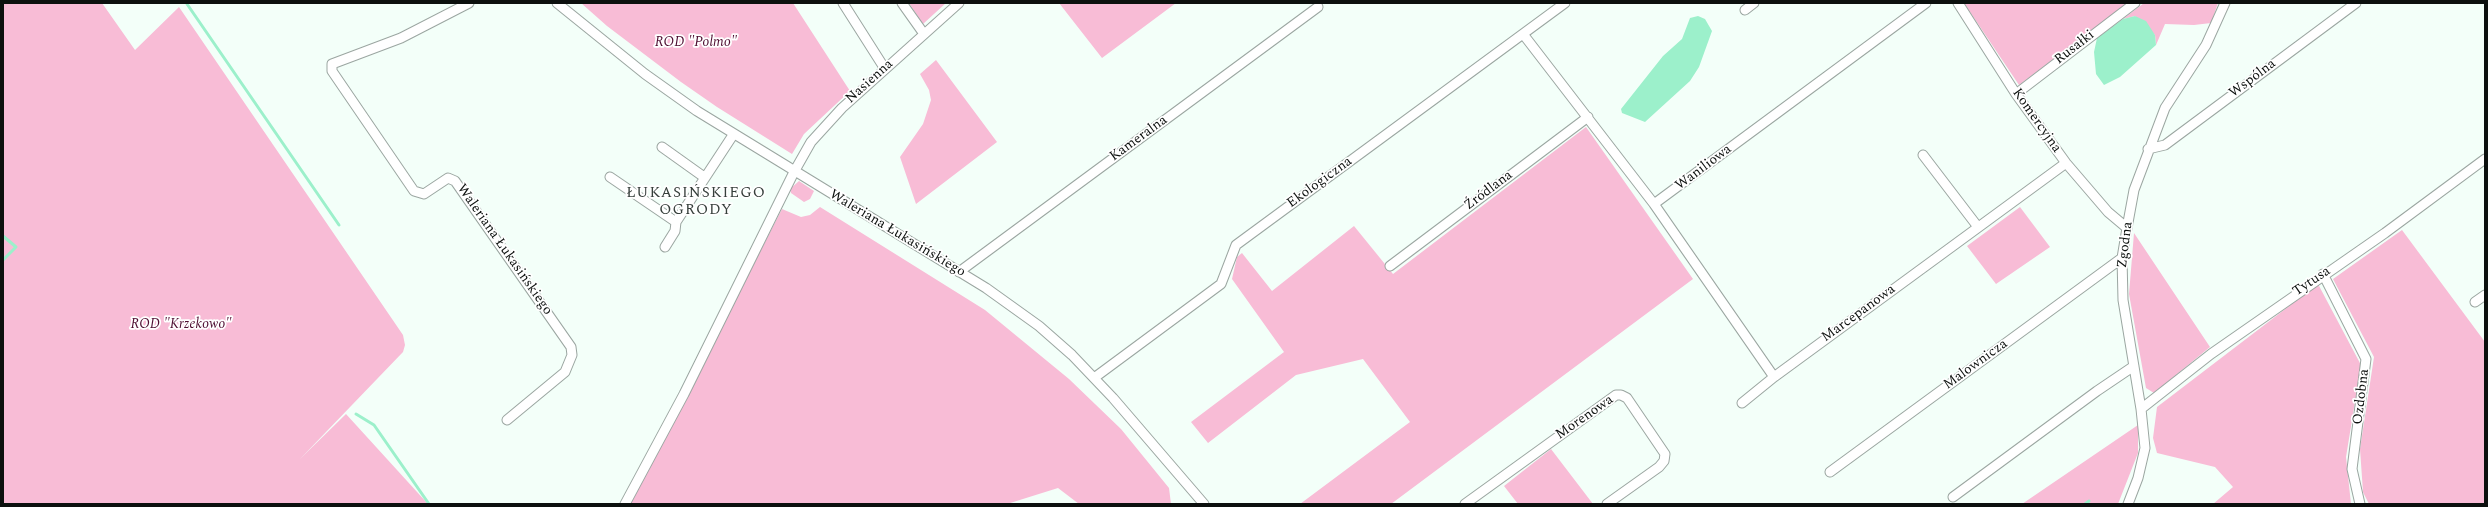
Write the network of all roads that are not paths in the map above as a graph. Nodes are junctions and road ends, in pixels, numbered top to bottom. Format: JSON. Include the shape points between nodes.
{"nodes":[{"id":1,"x":469,"y":3,"type":"edge"},
{"id":2,"x":557,"y":3,"type":"edge"},
{"id":3,"x":843,"y":3,"type":"edge"},
{"id":4,"x":902,"y":3,"type":"edge"},
{"id":5,"x":959,"y":3,"type":"edge"},
{"id":6,"x":1565,"y":3,"type":"edge"},
{"id":7,"x":1754,"y":3,"type":"edge"},
{"id":8,"x":1926,"y":3,"type":"edge"},
{"id":9,"x":1958,"y":3,"type":"edge"},
{"id":10,"x":2135,"y":3,"type":"edge"},
{"id":11,"x":2225,"y":3,"type":"edge"},
{"id":12,"x":2356,"y":3,"type":"edge"},
{"id":13,"x":1318,"y":7,"type":"dead end"},
{"id":14,"x":1745,"y":10,"type":"dead end"},
{"id":15,"x":924,"y":34,"type":"junction"},
{"id":16,"x":1523,"y":34,"type":"junction"},
{"id":17,"x":885,"y":69,"type":"junction"},
{"id":18,"x":2016,"y":94,"type":"junction"},
{"id":19,"x":1588,"y":117,"type":"junction"},
{"id":20,"x":733,"y":135,"type":"junction"},
{"id":21,"x":662,"y":147,"type":"dead end"},
{"id":22,"x":2148,"y":149,"type":"junction"},
{"id":23,"x":1923,"y":155,"type":"dead end"},
{"id":24,"x":2485,"y":159,"type":"edge"},
{"id":25,"x":2066,"y":163,"type":"junction"},
{"id":26,"x":794,"y":172,"type":"junction"},
{"id":27,"x":610,"y":177,"type":"dead end"},
{"id":28,"x":704,"y":177,"type":"junction"},
{"id":29,"x":1654,"y":204,"type":"junction"},
{"id":30,"x":676,"y":222,"type":"junction"},
{"id":31,"x":1978,"y":227,"type":"junction"},
{"id":32,"x":2126,"y":228,"type":"junction"},
{"id":33,"x":665,"y":247,"type":"dead end"},
{"id":34,"x":2122,"y":258,"type":"junction"},
{"id":35,"x":1390,"y":266,"type":"dead end"},
{"id":36,"x":959,"y":272,"type":"junction"},
{"id":37,"x":2323,"y":274,"type":"junction"},
{"id":38,"x":2485,"y":295,"type":"edge"},
{"id":39,"x":2475,"y":302,"type":"dead end"},
{"id":40,"x":2134,"y":366,"type":"junction"},
{"id":41,"x":1774,"y":377,"type":"junction"},
{"id":42,"x":1094,"y":378,"type":"junction"},
{"id":43,"x":1742,"y":404,"type":"dead end"},
{"id":44,"x":2141,"y":409,"type":"junction"},
{"id":45,"x":507,"y":420,"type":"dead end"},
{"id":46,"x":1830,"y":472,"type":"dead end"},
{"id":47,"x":1953,"y":497,"type":"dead end"},
{"id":48,"x":625,"y":504,"type":"edge"},
{"id":49,"x":1204,"y":504,"type":"edge"},
{"id":50,"x":1465,"y":504,"type":"edge"},
{"id":51,"x":1607,"y":504,"type":"edge"},
{"id":52,"x":2128,"y":504,"type":"edge"},
{"id":53,"x":2360,"y":504,"type":"edge"}],
"edges":[{"from":1,"to":45,"type":"street","name":"Waleriana Łukasińskiego","via":[[401,38],[332,64],[332,71],[414,191],[424,194],[448,178],[455,181],[571,347],[572,355],[566,372]]},
{"from":2,"to":20,"type":"street","name":"Waleriana Łukasińskiego","via":[[645,74]]},
{"from":3,"to":17,"type":"street"},
{"from":4,"to":15,"type":"street"},
{"from":5,"to":15,"type":"street","name":"Nasienna"},
{"from":6,"to":16,"type":"street","name":"Ekologiczna"},
{"from":7,"to":14,"type":"street"},
{"from":8,"to":29,"type":"street","name":"Waniliowa"},
{"from":9,"to":18,"type":"street","name":"Komercyjna"},
{"from":10,"to":18,"type":"street","name":"Rusałki"},
{"from":11,"to":22,"type":"street","name":"Zgodna","via":[[2206,45],[2165,108]]},
{"from":12,"to":22,"type":"street","name":"Wspólna","via":[[2164,145]]},
{"from":13,"to":36,"type":"street","name":"Kameralna"},
{"from":15,"to":17,"type":"street","name":"Nasienna"},
{"from":16,"to":19,"type":"street"},
{"from":16,"to":42,"type":"street","name":"Ekologiczna","via":[[1236,245],[1221,284]]},
{"from":17,"to":26,"type":"street","name":"Nasienna","via":[[821,129]]},
{"from":18,"to":25,"type":"street","name":"Komercyjna"},
{"from":19,"to":29,"type":"street"},
{"from":19,"to":35,"type":"street","name":"Źródlana"},
{"from":20,"to":26,"type":"street","name":"Waleriana Łukasińskiego"},
{"from":20,"to":28,"type":"street"},
{"from":21,"to":28,"type":"street"},
{"from":22,"to":32,"type":"street","name":"Zgodna","via":[[2134,190]]},
{"from":23,"to":31,"type":"street"},
{"from":24,"to":37,"type":"street","name":"Tytusa","via":[[2385,233]]},
{"from":25,"to":31,"type":"street","name":"Marcepanowa"},
{"from":25,"to":32,"type":"street","name":"Komercyjna","via":[[2108,212]]},
{"from":26,"to":36,"type":"street","name":"Waleriana Łukasińskiego"},
{"from":26,"to":48,"type":"street","name":"Nasienna","via":[[684,394]]},
{"from":27,"to":30,"type":"street"},
{"from":28,"to":30,"type":"street"},
{"from":29,"to":41,"type":"street"},
{"from":30,"to":33,"type":"street","via":[[675,231]]},
{"from":31,"to":41,"type":"street","name":"Marcepanowa"},
{"from":32,"to":34,"type":"street","name":"Zgodna"},
{"from":34,"to":40,"type":"street","name":"Zgodna","via":[[2123,300]]},
{"from":34,"to":46,"type":"street","name":"Malownicza"},
{"from":36,"to":42,"type":"street","name":"Waleriana Łukasińskiego","via":[[1039,326]]},
{"from":37,"to":44,"type":"street","name":"Tytusa","via":[[2217,350]]},
{"from":37,"to":53,"type":"street","name":"Ozdobna","via":[[2366,359],[2352,470]]},
{"from":38,"to":39,"type":"street"},
{"from":40,"to":44,"type":"street","name":"Zgodna"},
{"from":40,"to":47,"type":"street"},
{"from":41,"to":43,"type":"street","name":"Marcepanowa"},
{"from":42,"to":49,"type":"street","name":"Waleriana Łukasińskiego"},
{"from":44,"to":52,"type":"street","name":"Zgodna","via":[[2145,448],[2138,478]]},
{"from":50,"to":51,"type":"street","name":"Morenowa","via":[[1616,394],[1626,398],[1665,454],[1664,462],[1659,467]]}]}
